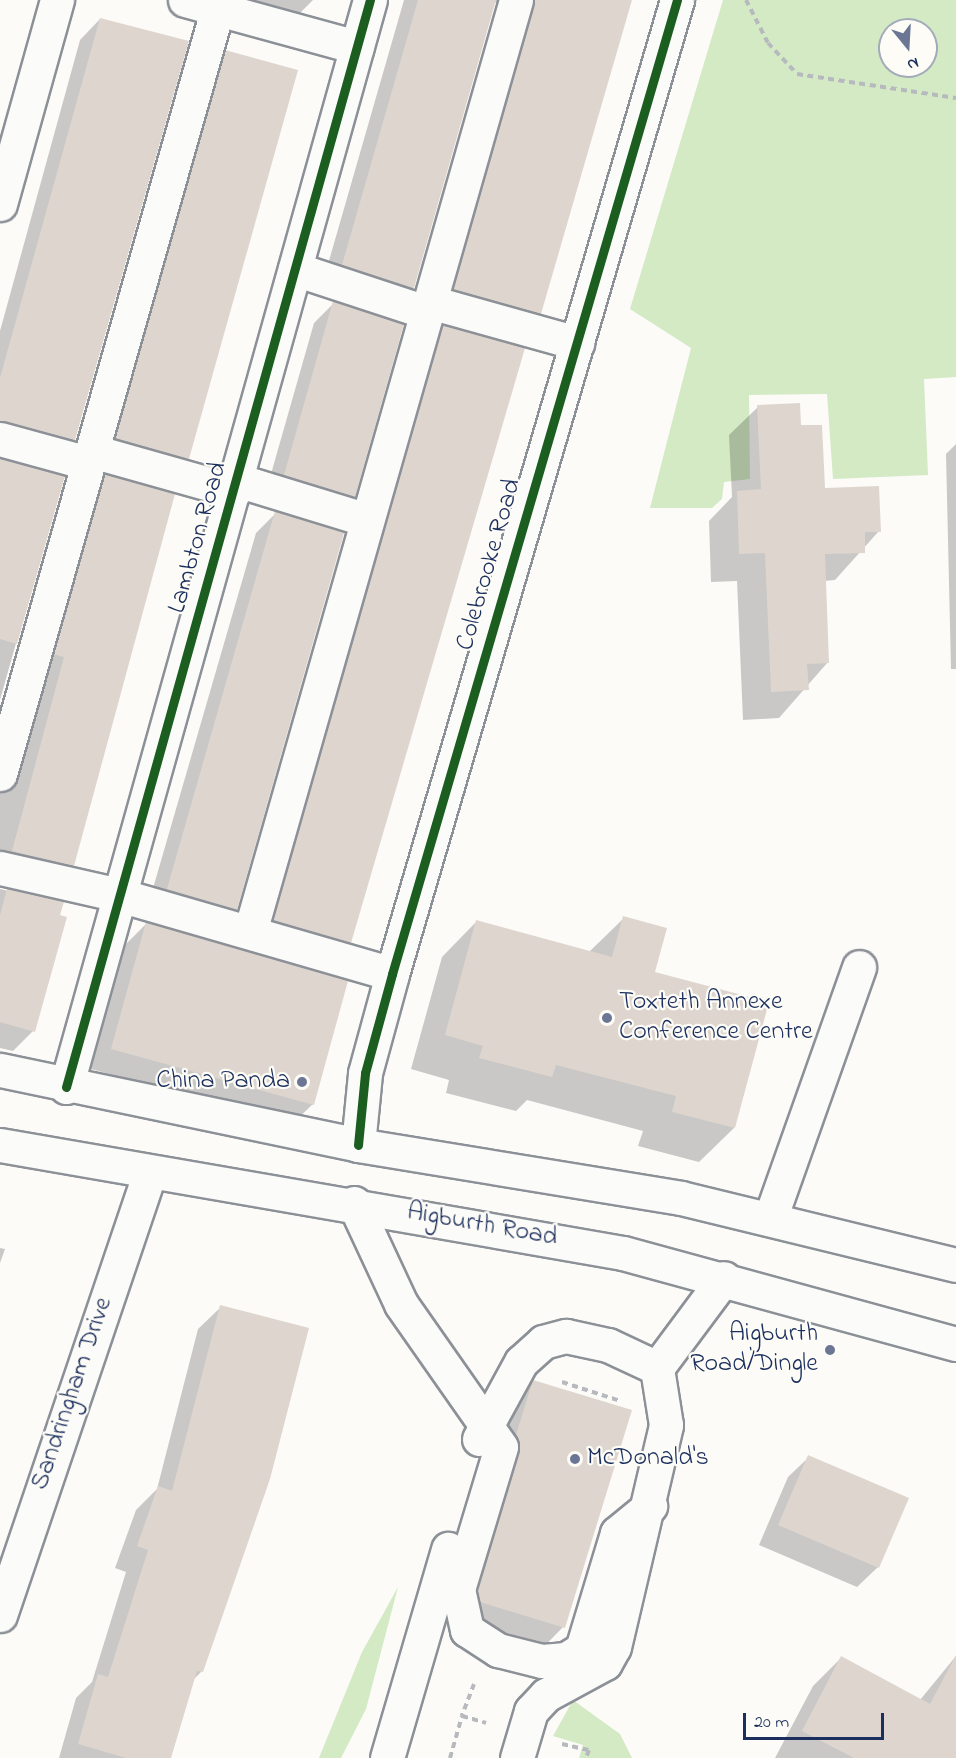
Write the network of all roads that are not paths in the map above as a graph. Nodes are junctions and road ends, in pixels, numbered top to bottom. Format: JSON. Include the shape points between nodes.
{"nodes":[{"id":1,"x":57,"y":0,"type":"edge"},
{"id":2,"x":185,"y":0,"type":"edge"},
{"id":3,"x":370,"y":0,"type":"edge"},
{"id":4,"x":516,"y":0,"type":"edge"},
{"id":5,"x":677,"y":0,"type":"edge"},
{"id":6,"x":219,"y":5,"type":"edge"},
{"id":7,"x":357,"y":47,"type":"junction"},
{"id":8,"x":0,"y":204,"type":"edge"},
{"id":9,"x":295,"y":270,"type":"junction"},
{"id":10,"x":428,"y":307,"type":"junction"},
{"id":11,"x":576,"y":344,"type":"junction"},
{"id":12,"x":0,"y":439,"type":"edge"},
{"id":13,"x":90,"y":457,"type":"junction"},
{"id":14,"x":235,"y":486,"type":"junction"},
{"id":15,"x":367,"y":520,"type":"junction"},
{"id":16,"x":0,"y":774,"type":"edge"},
{"id":17,"x":0,"y":868,"type":"edge"},
{"id":18,"x":119,"y":895,"type":"junction"},
{"id":19,"x":250,"y":932,"type":"junction"},
{"id":20,"x":859,"y":967,"type":"dead end"},
{"id":21,"x":393,"y":974,"type":"junction"},
{"id":22,"x":0,"y":1070,"type":"edge"},
{"id":23,"x":66,"y":1087,"type":"junction"},
{"id":24,"x":0,"y":1145,"type":"edge"},
{"id":25,"x":357,"y":1145,"type":"junction"},
{"id":26,"x":149,"y":1175,"type":"junction"},
{"id":27,"x":354,"y":1203,"type":"junction"},
{"id":28,"x":771,"y":1216,"type":"junction"},
{"id":29,"x":956,"y":1265,"type":"edge"},
{"id":30,"x":724,"y":1278,"type":"junction"},
{"id":31,"x":956,"y":1344,"type":"edge"},
{"id":32,"x":657,"y":1368,"type":"junction"},
{"id":33,"x":485,"y":1421,"type":"junction"},
{"id":34,"x":650,"y":1506,"type":"junction"},
{"id":35,"x":0,"y":1615,"type":"edge"},
{"id":36,"x":387,"y":1758,"type":"edge"},
{"id":37,"x":517,"y":1758,"type":"edge"}],
"edges":[{"from":1,"to":8,"type":"main road"},
{"from":2,"to":6,"type":"main road"},
{"from":3,"to":7,"type":"main road","name":"Lambton Road"},
{"from":4,"to":10,"type":"main road"},
{"from":5,"to":11,"type":"main road","name":"Colebrooke Road"},
{"from":6,"to":7,"type":"main road"},
{"from":6,"to":13,"type":"main road"},
{"from":7,"to":9,"type":"main road","name":"Lambton Road"},
{"from":9,"to":10,"type":"main road"},
{"from":9,"to":14,"type":"main road","name":"Lambton Road"},
{"from":10,"to":11,"type":"main road"},
{"from":10,"to":15,"type":"main road"},
{"from":11,"to":21,"type":"main road","name":"Colebrooke Road"},
{"from":12,"to":13,"type":"main road"},
{"from":13,"to":14,"type":"main road"},
{"from":13,"to":16,"type":"main road"},
{"from":14,"to":15,"type":"main road"},
{"from":14,"to":18,"type":"main road","name":"Lambton Road"},
{"from":15,"to":19,"type":"main road"},
{"from":17,"to":18,"type":"main road"},
{"from":18,"to":19,"type":"main road"},
{"from":18,"to":23,"type":"main road","name":"Lambton Road"},
{"from":19,"to":21,"type":"main road"},
{"from":20,"to":28,"type":"main road"},
{"from":21,"to":25,"type":"main road","name":"Colebrooke Road","via":[[365,1073]]},
{"from":22,"to":23,"type":"main road"},
{"from":23,"to":25,"type":"main road"},
{"from":24,"to":26,"type":"main road","name":"Aigburth Road"},
{"from":25,"to":28,"type":"main road"},
{"from":26,"to":27,"type":"main road","name":"Aigburth Road"},
{"from":26,"to":35,"type":"main road","name":"Sandringham Drive"},
{"from":27,"to":30,"type":"main road","name":"Aigburth Road","via":[[623,1253]]},
{"from":27,"to":33,"type":"main road","via":[[400,1304]]},
{"from":28,"to":29,"type":"main road"},
{"from":30,"to":31,"type":"main road","name":"Aigburth Road"},
{"from":30,"to":32,"type":"main road"},
{"from":32,"to":33,"type":"main road","via":[[608,1345],[566,1336],[543,1342],[520,1362]]},
{"from":32,"to":34,"type":"main road","via":[[666,1425]]},
{"from":33,"to":34,"type":"main road","via":[[501,1447],[458,1589],[466,1630],[498,1650],[542,1661],[566,1659],[582,1649],[617,1533]]},
{"from":33,"to":36,"type":"main road"},
{"from":34,"to":37,"type":"main road","via":[[614,1647],[605,1663],[546,1695],[531,1711]]}]}
